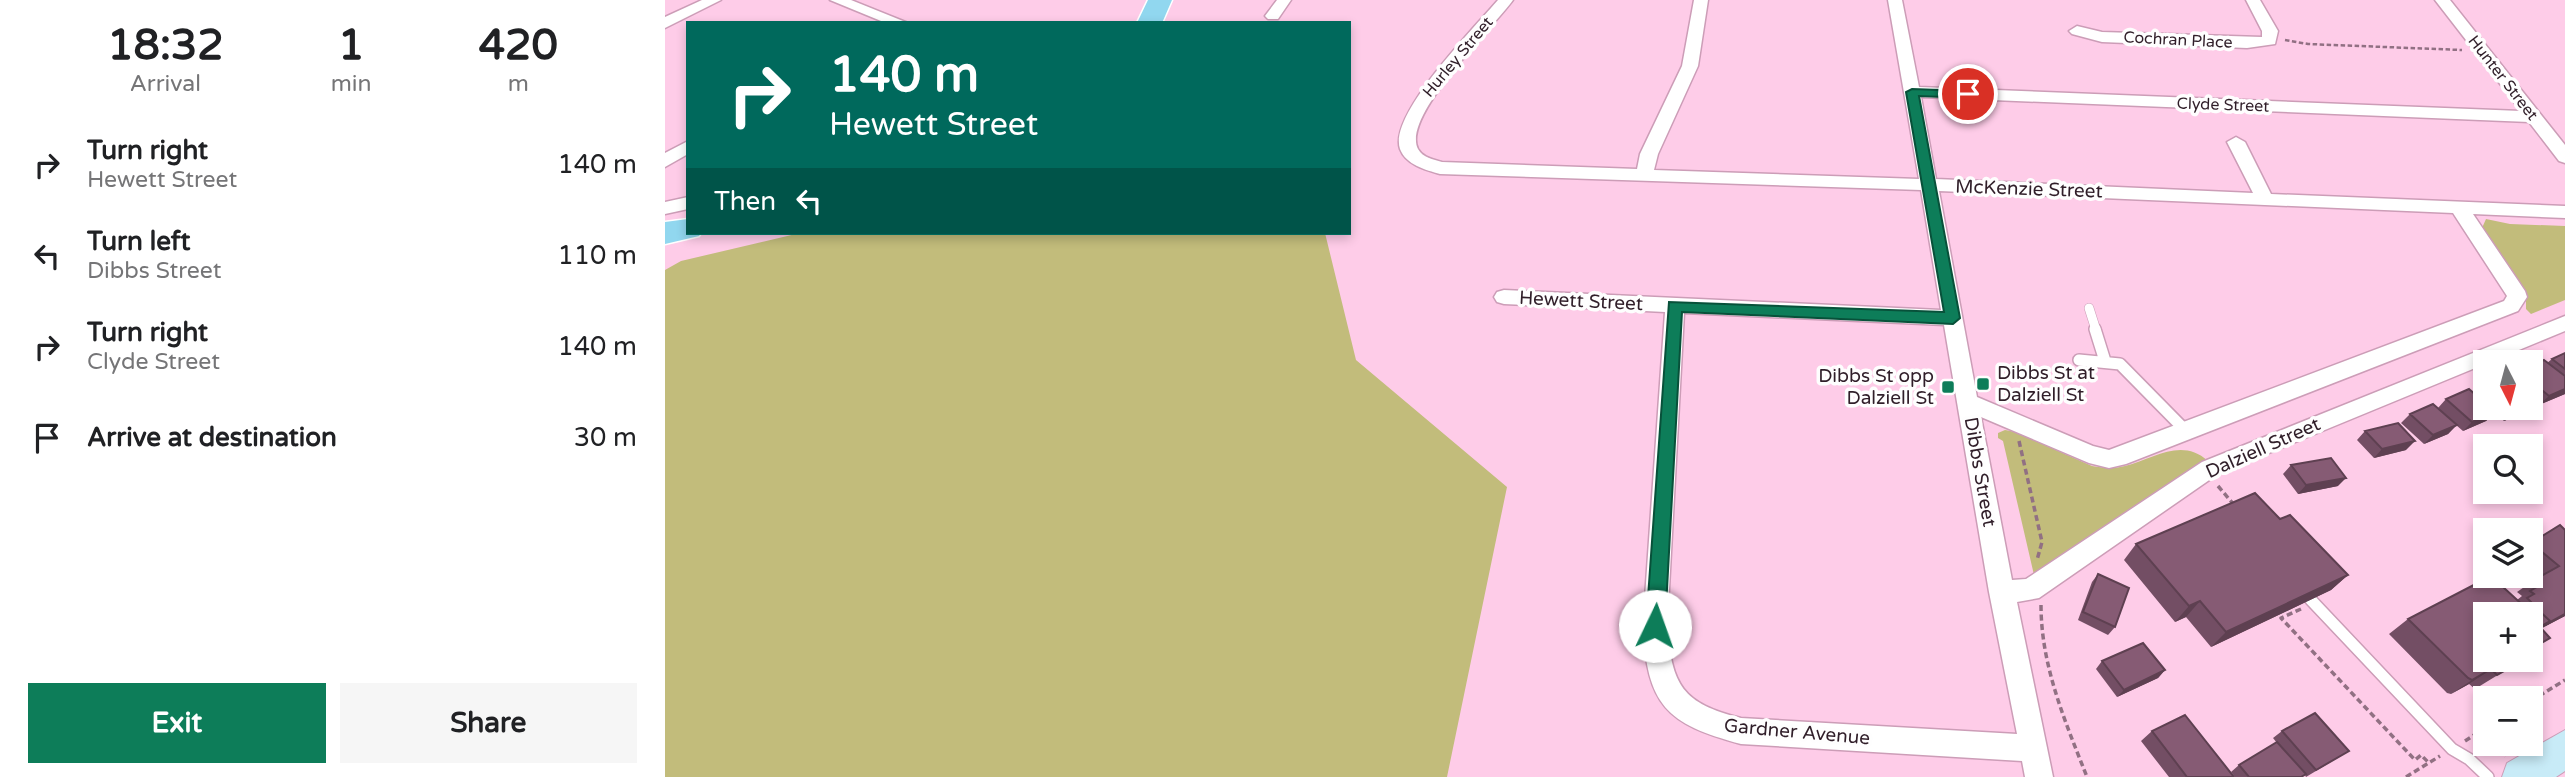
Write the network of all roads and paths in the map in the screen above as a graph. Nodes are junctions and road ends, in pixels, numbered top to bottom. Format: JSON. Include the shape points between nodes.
{"nodes":[{"id":1,"x":714,"y":0,"type":"edge"},
{"id":2,"x":837,"y":0,"type":"edge"},
{"id":3,"x":1160,"y":0,"type":"edge"},
{"id":4,"x":1284,"y":0,"type":"edge"},
{"id":5,"x":1506,"y":0,"type":"edge"},
{"id":6,"x":1701,"y":0,"type":"edge"},
{"id":7,"x":1895,"y":0,"type":"edge"},
{"id":8,"x":2253,"y":0,"type":"edge"},
{"id":9,"x":2442,"y":0,"type":"edge"},
{"id":10,"x":1273,"y":16,"type":"dead end"},
{"id":11,"x":895,"y":21,"type":"edge"},
{"id":12,"x":1150,"y":21,"type":"edge"},
{"id":13,"x":665,"y":23,"type":"edge"},
{"id":14,"x":2077,"y":31,"type":"dead end"},
{"id":15,"x":2271,"y":34,"type":"junction"},
{"id":16,"x":2482,"y":51,"type":"junction"},
{"id":17,"x":1912,"y":92,"type":"junction"},
{"id":18,"x":2533,"y":117,"type":"junction"},
{"id":19,"x":2236,"y":142,"type":"dead end"},
{"id":20,"x":686,"y":147,"type":"edge"},
{"id":21,"x":1413,"y":156,"type":"joint"},
{"id":22,"x":2565,"y":157,"type":"edge"},
{"id":23,"x":665,"y":161,"type":"edge"},
{"id":24,"x":1644,"y":175,"type":"junction"},
{"id":25,"x":1931,"y":185,"type":"junction"},
{"id":26,"x":2265,"y":199,"type":"junction"},
{"id":27,"x":686,"y":204,"type":"edge"},
{"id":28,"x":665,"y":208,"type":"edge"},
{"id":29,"x":2459,"y":208,"type":"junction"},
{"id":30,"x":2565,"y":212,"type":"edge"},
{"id":31,"x":686,"y":229,"type":"edge"},
{"id":32,"x":665,"y":233,"type":"edge"},
{"id":33,"x":1504,"y":297,"type":"dead end"},
{"id":34,"x":1675,"y":306,"type":"junction"},
{"id":35,"x":2511,"y":306,"type":"junction"},
{"id":36,"x":2089,"y":308,"type":"dead end"},
{"id":37,"x":1953,"y":318,"type":"junction"},
{"id":38,"x":2565,"y":323,"type":"edge"},
{"id":39,"x":2543,"y":332,"type":"junction"},
{"id":40,"x":2079,"y":360,"type":"dead end"},
{"id":41,"x":2105,"y":361,"type":"junction"},
{"id":42,"x":1968,"y":402,"type":"junction"},
{"id":43,"x":2187,"y":432,"type":"junction"},
{"id":44,"x":2212,"y":479,"type":"dead end"},
{"id":45,"x":2239,"y":511,"type":"edge"},
{"id":46,"x":2001,"y":592,"type":"junction"},
{"id":47,"x":2307,"y":602,"type":"joint"},
{"id":48,"x":2565,"y":680,"type":"edge"},
{"id":49,"x":2543,"y":694,"type":"edge"},
{"id":50,"x":2033,"y":748,"type":"junction"},
{"id":51,"x":2565,"y":749,"type":"edge"},
{"id":52,"x":2429,"y":763,"type":"dead end"},
{"id":53,"x":2513,"y":767,"type":"edge"},
{"id":54,"x":2039,"y":777,"type":"edge"},
{"id":55,"x":2488,"y":777,"type":"edge"}],
"edges":[{"from":1,"to":13,"type":"street"},
{"from":2,"to":11,"type":"street"},
{"from":3,"to":12,"type":"main road"},
{"from":4,"to":10,"type":"street"},
{"from":5,"to":21,"type":"street","name":"Hurley Street","via":[[1418,104],[1408,132]]},
{"from":6,"to":24,"type":"street","via":[[1690,66],[1649,154]]},
{"from":7,"to":17,"type":"street","name":"Dibbs Street"},
{"from":8,"to":15,"type":"street"},
{"from":9,"to":16,"type":"street","name":"Hunter Street"},
{"from":14,"to":15,"type":"street","name":"Cochran Place","via":[[2102,37],[2247,43],[2262,42]]},
{"from":15,"to":16,"type":"path","via":[[2308,44]]},
{"from":16,"to":18,"type":"street","name":"Hunter Street"},
{"from":17,"to":18,"type":"street","name":"Clyde Street"},
{"from":17,"to":25,"type":"street","name":"Dibbs Street"},
{"from":18,"to":22,"type":"street","name":"Hunter Street"},
{"from":19,"to":26,"type":"street"},
{"from":20,"to":23,"type":"street"},
{"from":21,"to":24,"type":"street","name":"McKenzie Street","via":[[1440,168]]},
{"from":24,"to":25,"type":"street","name":"McKenzie Street"},
{"from":25,"to":26,"type":"street","name":"McKenzie Street"},
{"from":25,"to":37,"type":"street","name":"Dibbs Street"},
{"from":26,"to":29,"type":"street","name":"McKenzie Street"},
{"from":27,"to":28,"type":"street"},
{"from":29,"to":30,"type":"street","name":"McKenzie Street"},
{"from":29,"to":35,"type":"street","via":[[2515,291]]},
{"from":31,"to":32,"type":"main road"},
{"from":33,"to":34,"type":"street","name":"Hewett Street"},
{"from":34,"to":37,"type":"street","name":"Hewett Street"},
{"from":34,"to":50,"type":"street","name":"Gardner Avenue","via":[[1655,626],[1660,677],[1672,699],[1683,711],[1708,724],[1741,731]]},
{"from":35,"to":39,"type":"street"},
{"from":35,"to":43,"type":"street","name":"Dalziell Street"},
{"from":36,"to":41,"type":"lane"},
{"from":37,"to":42,"type":"street","name":"Dibbs Street"},
{"from":38,"to":39,"type":"street","name":"Dalziell Street"},
{"from":39,"to":46,"type":"street","name":"Dalziell Street","via":[[2210,468],[2039,585]]},
{"from":40,"to":41,"type":"lane"},
{"from":41,"to":43,"type":"lane","via":[[2126,368]]},
{"from":42,"to":43,"type":"street","name":"Dalziell Street","via":[[2109,459]]},
{"from":42,"to":46,"type":"street","name":"Dibbs Street"},
{"from":44,"to":45,"type":"path"},
{"from":46,"to":50,"type":"street","name":"Dibbs Street"},
{"from":47,"to":52,"type":"path","via":[[2306,607],[2281,618],[2415,760],[2421,755]]},
{"from":47,"to":55,"type":"lane","via":[[2452,749]]},
{"from":48,"to":49,"type":"path"},
{"from":50,"to":54,"type":"street","name":"Dibbs Street"},
{"from":51,"to":53,"type":"main road"}]}
